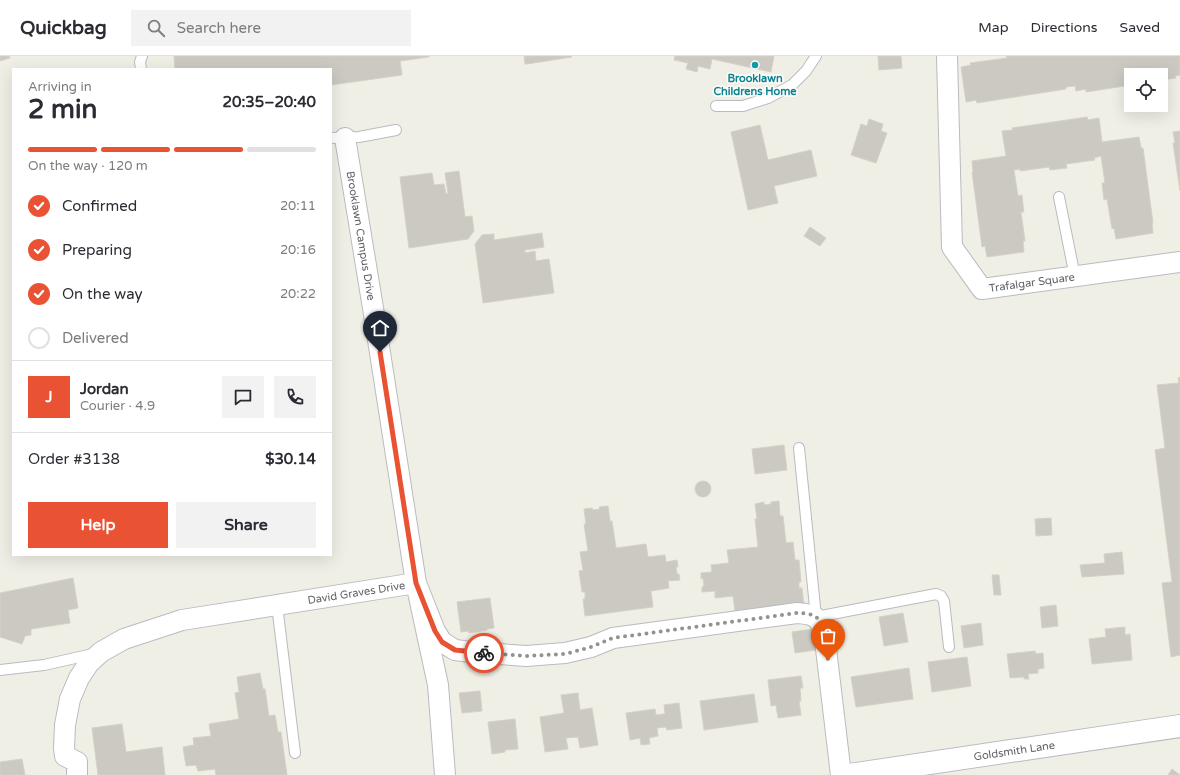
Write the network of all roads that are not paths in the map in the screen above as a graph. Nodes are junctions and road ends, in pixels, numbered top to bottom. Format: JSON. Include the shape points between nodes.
{"nodes":[{"id":1,"x":142,"y":56,"type":"edge"},
{"id":2,"x":816,"y":56,"type":"edge"},
{"id":3,"x":947,"y":56,"type":"edge"},
{"id":4,"x":141,"y":68,"type":"edge"},
{"id":5,"x":716,"y":106,"type":"dead end"},
{"id":6,"x":396,"y":130,"type":"dead end"},
{"id":7,"x":338,"y":138,"type":"edge"},
{"id":8,"x":1059,"y":196,"type":"dead end"},
{"id":9,"x":1180,"y":262,"type":"edge"},
{"id":10,"x":1075,"y":277,"type":"junction"},
{"id":11,"x":799,"y":448,"type":"dead end"},
{"id":12,"x":416,"y":583,"type":"junction"},
{"id":13,"x":276,"y":605,"type":"junction"},
{"id":14,"x":816,"y":617,"type":"junction"},
{"id":15,"x":949,"y":647,"type":"dead end"},
{"id":16,"x":101,"y":652,"type":"junction"},
{"id":17,"x":0,"y":670,"type":"edge"},
{"id":18,"x":1180,"y":726,"type":"edge"},
{"id":19,"x":295,"y":753,"type":"dead end"},
{"id":20,"x":77,"y":775,"type":"edge"},
{"id":21,"x":445,"y":775,"type":"edge"},
{"id":22,"x":841,"y":775,"type":"edge"},
{"id":23,"x":849,"y":775,"type":"edge"}],
"edges":[{"from":1,"to":4,"type":"lane"},
{"from":2,"to":5,"type":"lane","via":[[792,85],[768,98],[743,106]]},
{"from":3,"to":10,"type":"street","name":"Trafalgar Square","via":[[952,247],[982,289]]},
{"from":6,"to":7,"type":"lane"},
{"from":7,"to":12,"type":"street","name":"Brooklawn Campus Drive","via":[[373,308]]},
{"from":8,"to":10,"type":"lane"},
{"from":9,"to":10,"type":"street","name":"Trafalgar Square"},
{"from":11,"to":14,"type":"lane"},
{"from":12,"to":13,"type":"street","name":"David Graves Drive"},
{"from":12,"to":14,"type":"street","name":"David Graves Drive","via":[[442,642],[455,650],[471,652],[526,656],[565,654],[613,638],[797,613]]},
{"from":12,"to":21,"type":"street","name":"Brooklawn Campus Drive","via":[[438,685]]},
{"from":13,"to":16,"type":"street","name":"David Graves Drive","via":[[182,620],[124,639]]},
{"from":13,"to":19,"type":"lane"},
{"from":14,"to":15,"type":"lane","via":[[936,594],[944,601]]},
{"from":14,"to":22,"type":"street","via":[[824,632]]},
{"from":16,"to":17,"type":"lane","via":[[44,665]]},
{"from":16,"to":20,"type":"street","name":"David Graves Drive","via":[[89,663],[70,699],[64,748],[65,756],[77,762]]},
{"from":18,"to":23,"type":"street","name":"Goldsmith Lane"}]}
